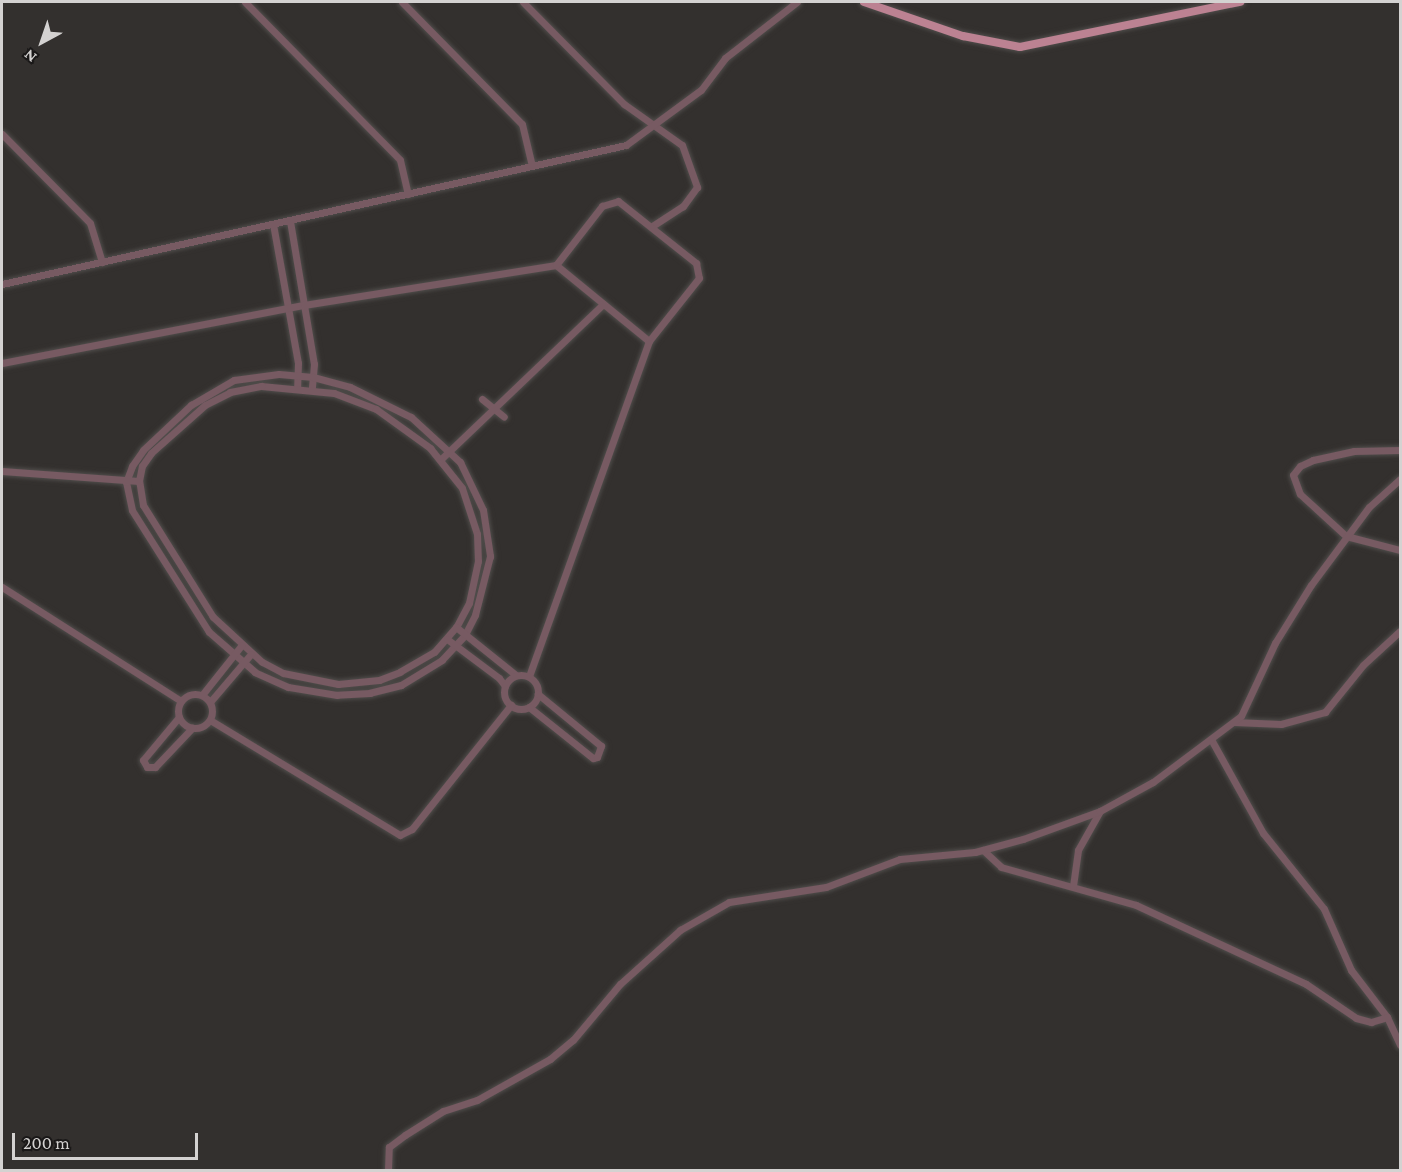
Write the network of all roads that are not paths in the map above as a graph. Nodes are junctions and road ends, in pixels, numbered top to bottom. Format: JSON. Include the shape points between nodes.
{"nodes":[{"id":1,"x":245,"y":2,"type":"edge"},
{"id":2,"x":402,"y":2,"type":"edge"},
{"id":3,"x":523,"y":2,"type":"edge"},
{"id":4,"x":797,"y":2,"type":"edge"},
{"id":5,"x":864,"y":2,"type":"edge"},
{"id":6,"x":1240,"y":2,"type":"edge"},
{"id":7,"x":653,"y":126,"type":"junction"},
{"id":8,"x":2,"y":134,"type":"edge"},
{"id":9,"x":532,"y":166,"type":"junction"},
{"id":10,"x":408,"y":194,"type":"junction"},
{"id":11,"x":290,"y":221,"type":"junction"},
{"id":12,"x":273,"y":224,"type":"junction"},
{"id":13,"x":651,"y":227,"type":"junction"},
{"id":14,"x":102,"y":262,"type":"junction"},
{"id":15,"x":556,"y":265,"type":"junction"},
{"id":16,"x":2,"y":284,"type":"edge"},
{"id":17,"x":304,"y":304,"type":"junction"},
{"id":18,"x":603,"y":304,"type":"junction"},
{"id":19,"x":288,"y":308,"type":"junction"},
{"id":20,"x":649,"y":341,"type":"junction"},
{"id":21,"x":2,"y":363,"type":"edge"},
{"id":22,"x":298,"y":376,"type":"junction"},
{"id":23,"x":313,"y":377,"type":"junction"},
{"id":24,"x":297,"y":387,"type":"junction"},
{"id":25,"x":312,"y":389,"type":"junction"},
{"id":26,"x":482,"y":399,"type":"dead end"},
{"id":27,"x":493,"y":407,"type":"junction"},
{"id":28,"x":504,"y":417,"type":"dead end"},
{"id":29,"x":450,"y":450,"type":"junction"},
{"id":30,"x":1401,"y":450,"type":"edge"},
{"id":31,"x":441,"y":459,"type":"junction"},
{"id":32,"x":2,"y":471,"type":"edge"},
{"id":33,"x":1401,"y":479,"type":"edge"},
{"id":34,"x":139,"y":481,"type":"junction"},
{"id":35,"x":126,"y":482,"type":"junction"},
{"id":36,"x":1346,"y":536,"type":"junction"},
{"id":37,"x":1401,"y":550,"type":"edge"},
{"id":38,"x":2,"y":587,"type":"edge"},
{"id":39,"x":456,"y":627,"type":"junction"},
{"id":40,"x":1401,"y":631,"type":"edge"},
{"id":41,"x":465,"y":635,"type":"junction"},
{"id":42,"x":447,"y":639,"type":"junction"},
{"id":43,"x":241,"y":646,"type":"junction"},
{"id":44,"x":456,"y":646,"type":"junction"},
{"id":45,"x":251,"y":654,"type":"junction"},
{"id":46,"x":234,"y":655,"type":"junction"},
{"id":47,"x":243,"y":663,"type":"junction"},
{"id":48,"x":516,"y":675,"type":"junction"},
{"id":49,"x":529,"y":676,"type":"junction"},
{"id":50,"x":505,"y":686,"type":"junction"},
{"id":51,"x":538,"y":694,"type":"junction"},
{"id":52,"x":202,"y":695,"type":"junction"},
{"id":53,"x":181,"y":701,"type":"junction"},
{"id":54,"x":210,"y":702,"type":"junction"},
{"id":55,"x":511,"y":705,"type":"junction"},
{"id":56,"x":529,"y":707,"type":"junction"},
{"id":57,"x":179,"y":717,"type":"junction"},
{"id":58,"x":210,"y":720,"type":"junction"},
{"id":59,"x":1234,"y":722,"type":"junction"},
{"id":60,"x":192,"y":728,"type":"junction"},
{"id":61,"x":1212,"y":741,"type":"junction"},
{"id":62,"x":1100,"y":811,"type":"junction"},
{"id":63,"x":983,"y":850,"type":"junction"},
{"id":64,"x":1073,"y":886,"type":"junction"},
{"id":65,"x":1387,"y":1017,"type":"junction"},
{"id":66,"x":1401,"y":1045,"type":"edge"},
{"id":67,"x":388,"y":1170,"type":"edge"}],
"edges":[{"from":1,"to":10,"type":"street","via":[[400,160]]},
{"from":2,"to":9,"type":"street","via":[[522,124]]},
{"from":3,"to":7,"type":"street","via":[[624,104]]},
{"from":4,"to":7,"type":"street","via":[[725,58],[701,90]]},
{"from":5,"to":6,"type":"main road","via":[[963,36],[1020,47]]},
{"from":7,"to":9,"type":"street","via":[[626,145]]},
{"from":7,"to":13,"type":"street","via":[[682,145],[698,182],[683,206]]},
{"from":8,"to":14,"type":"street","via":[[90,223]]},
{"from":9,"to":10,"type":"street"},
{"from":10,"to":11,"type":"street"},
{"from":11,"to":12,"type":"street"},
{"from":11,"to":17,"type":"street"},
{"from":12,"to":14,"type":"street"},
{"from":12,"to":19,"type":"street"},
{"from":13,"to":15,"type":"street","via":[[618,201],[607,202]]},
{"from":13,"to":20,"type":"street","via":[[696,263],[700,273]]},
{"from":14,"to":16,"type":"street"},
{"from":15,"to":17,"type":"street"},
{"from":15,"to":18,"type":"street"},
{"from":17,"to":19,"type":"street"},
{"from":17,"to":23,"type":"street"},
{"from":18,"to":20,"type":"street"},
{"from":18,"to":27,"type":"street"},
{"from":19,"to":21,"type":"street"},
{"from":19,"to":22,"type":"street"},
{"from":20,"to":49,"type":"street"},
{"from":22,"to":23,"type":"street"},
{"from":22,"to":24,"type":"street"},
{"from":22,"to":35,"type":"street","via":[[248,376],[206,393],[143,450]]},
{"from":23,"to":25,"type":"street"},
{"from":23,"to":29,"type":"street","via":[[378,397],[411,417]]},
{"from":24,"to":25,"type":"street"},
{"from":24,"to":34,"type":"street","via":[[246,388],[212,401],[152,453],[142,466]]},
{"from":25,"to":31,"type":"street","via":[[355,399],[376,409]]},
{"from":26,"to":27,"type":"street"},
{"from":27,"to":28,"type":"street"},
{"from":27,"to":29,"type":"street"},
{"from":29,"to":31,"type":"street"},
{"from":29,"to":41,"type":"street","via":[[471,479],[489,535],[487,581]]},
{"from":30,"to":36,"type":"street","via":[[1354,451],[1313,460],[1296,469],[1296,489]]},
{"from":31,"to":39,"type":"street","via":[[462,488],[477,534],[475,581]]},
{"from":32,"to":35,"type":"street"},
{"from":33,"to":36,"type":"street","via":[[1383,492]]},
{"from":34,"to":35,"type":"street"},
{"from":34,"to":43,"type":"street","via":[[143,505],[152,522],[213,617]]},
{"from":35,"to":46,"type":"street","via":[[132,510],[142,528],[209,632]]},
{"from":36,"to":37,"type":"street"},
{"from":36,"to":59,"type":"street","via":[[1275,643],[1248,708]]},
{"from":38,"to":53,"type":"street"},
{"from":39,"to":41,"type":"street"},
{"from":39,"to":42,"type":"street"},
{"from":40,"to":59,"type":"street","via":[[1363,665],[1333,705],[1317,716],[1281,724]]},
{"from":41,"to":44,"type":"street"},
{"from":41,"to":48,"type":"street"},
{"from":42,"to":44,"type":"street"},
{"from":42,"to":45,"type":"street","via":[[434,652],[400,672],[360,683],[322,682],[284,673]]},
{"from":43,"to":45,"type":"street"},
{"from":43,"to":46,"type":"street"},
{"from":44,"to":47,"type":"street","via":[[418,676],[370,693],[337,695],[306,691],[273,681]]},
{"from":44,"to":50,"type":"street"},
{"from":45,"to":47,"type":"street"},
{"from":46,"to":47,"type":"street"},
{"from":46,"to":52,"type":"street"},
{"from":47,"to":54,"type":"street"},
{"from":48,"to":49,"type":"street"},
{"from":48,"to":50,"type":"street"},
{"from":49,"to":51,"type":"street","via":[[536,683]]},
{"from":50,"to":55,"type":"street","via":[[505,698]]},
{"from":51,"to":56,"type":"street"},
{"from":51,"to":56,"type":"street","via":[[602,746],[597,757],[593,758]]},
{"from":52,"to":53,"type":"street","via":[[190,694]]},
{"from":52,"to":54,"type":"street"},
{"from":53,"to":57,"type":"street"},
{"from":54,"to":58,"type":"street"},
{"from":55,"to":56,"type":"street"},
{"from":55,"to":58,"type":"street","via":[[412,829],[400,835]]},
{"from":57,"to":60,"type":"street"},
{"from":57,"to":60,"type":"street","via":[[143,760],[147,767],[155,767]]},
{"from":58,"to":60,"type":"street"},
{"from":59,"to":61,"type":"street"},
{"from":61,"to":62,"type":"street","via":[[1153,782]]},
{"from":61,"to":65,"type":"street","via":[[1256,821],[1319,900],[1351,970]]},
{"from":62,"to":63,"type":"street"},
{"from":62,"to":64,"type":"street","via":[[1078,850]]},
{"from":63,"to":64,"type":"street","via":[[1001,867]]},
{"from":63,"to":67,"type":"street","via":[[900,859],[826,887],[729,902],[680,930],[620,984],[573,1040],[549,1059],[516,1080],[443,1111],[405,1135],[389,1148]]},
{"from":64,"to":65,"type":"street","via":[[1136,905],[1240,952],[1321,992],[1356,1018],[1371,1022]]},
{"from":65,"to":66,"type":"street"}]}
